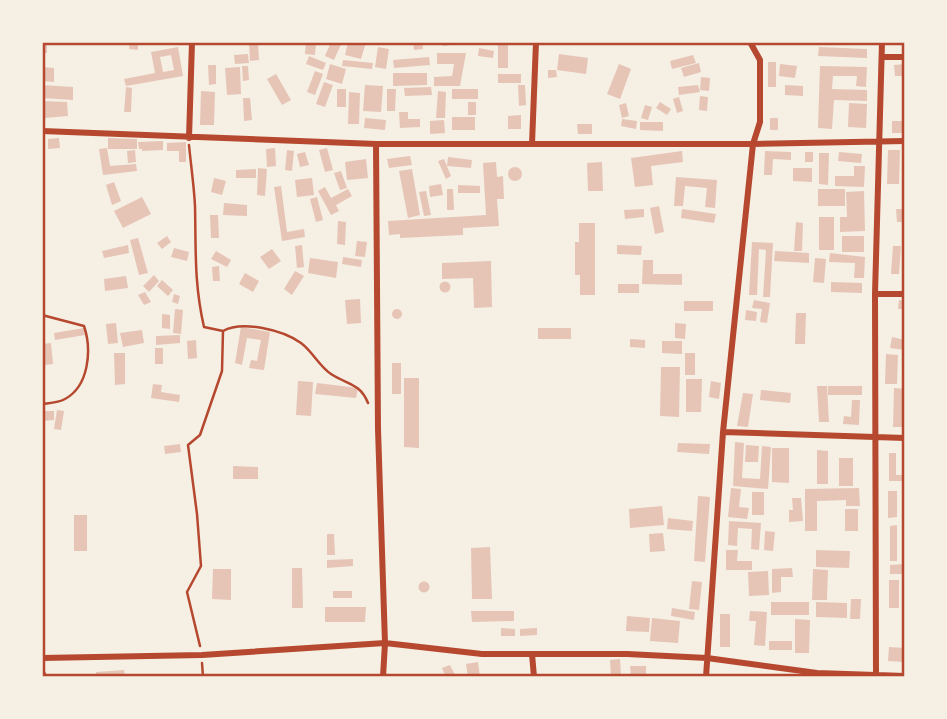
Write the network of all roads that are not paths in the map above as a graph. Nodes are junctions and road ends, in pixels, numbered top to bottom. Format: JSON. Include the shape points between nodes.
{"nodes":[{"id":1,"x":192,"y":42,"type":"edge"},
{"id":2,"x":536,"y":42,"type":"edge"},
{"id":3,"x":750,"y":42,"type":"edge"},
{"id":4,"x":882,"y":42,"type":"edge"},
{"id":5,"x":882,"y":57,"type":"junction"},
{"id":6,"x":905,"y":57,"type":"edge"},
{"id":7,"x":42,"y":131,"type":"edge"},
{"id":8,"x":189,"y":138,"type":"junction"},
{"id":9,"x":881,"y":141,"type":"junction"},
{"id":10,"x":905,"y":141,"type":"edge"},
{"id":11,"x":376,"y":144,"type":"junction"},
{"id":12,"x":532,"y":144,"type":"junction"},
{"id":13,"x":753,"y":144,"type":"junction"},
{"id":14,"x":876,"y":294,"type":"junction"},
{"id":15,"x":905,"y":294,"type":"edge"},
{"id":16,"x":723,"y":432,"type":"junction"},
{"id":17,"x":877,"y":437,"type":"junction"},
{"id":18,"x":905,"y":438,"type":"edge"},
{"id":19,"x":385,"y":643,"type":"junction"},
{"id":20,"x":532,"y":654,"type":"junction"},
{"id":21,"x":42,"y":658,"type":"edge"},
{"id":22,"x":707,"y":658,"type":"junction"},
{"id":23,"x":876,"y":676,"type":"edge"},
{"id":24,"x":905,"y":676,"type":"edge"},
{"id":25,"x":383,"y":677,"type":"edge"},
{"id":26,"x":534,"y":677,"type":"edge"},
{"id":27,"x":706,"y":677,"type":"edge"}],
"edges":[{"from":1,"to":8,"type":"street"},
{"from":2,"to":12,"type":"street"},
{"from":3,"to":13,"type":"street","via":[[760,60],[760,122]]},
{"from":4,"to":5,"type":"street"},
{"from":5,"to":6,"type":"street"},
{"from":5,"to":9,"type":"street"},
{"from":7,"to":8,"type":"street"},
{"from":8,"to":11,"type":"street"},
{"from":9,"to":10,"type":"street"},
{"from":9,"to":13,"type":"street"},
{"from":9,"to":14,"type":"street"},
{"from":11,"to":12,"type":"street"},
{"from":11,"to":19,"type":"street"},
{"from":12,"to":13,"type":"street"},
{"from":13,"to":16,"type":"street"},
{"from":14,"to":15,"type":"street"},
{"from":14,"to":17,"type":"street"},
{"from":16,"to":17,"type":"street"},
{"from":16,"to":22,"type":"street"},
{"from":17,"to":18,"type":"street"},
{"from":17,"to":23,"type":"street"},
{"from":19,"to":20,"type":"street","via":[[482,654]]},
{"from":19,"to":21,"type":"street","via":[[202,655]]},
{"from":19,"to":25,"type":"street"},
{"from":20,"to":22,"type":"street"},
{"from":20,"to":26,"type":"street"},
{"from":22,"to":23,"type":"street"},
{"from":22,"to":27,"type":"street"},
{"from":23,"to":24,"type":"street"}]}
